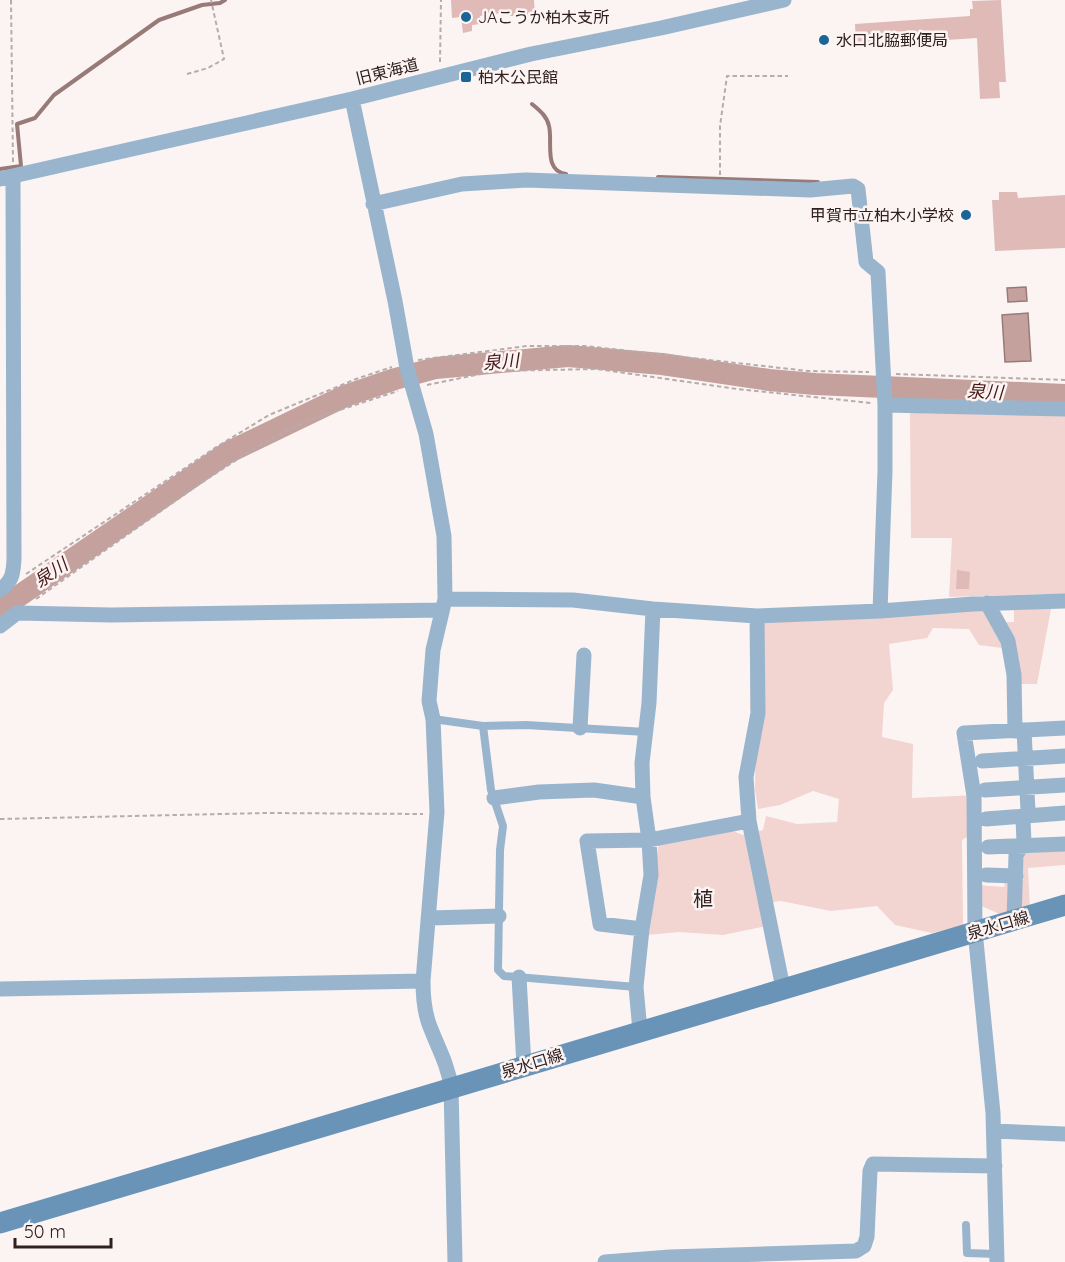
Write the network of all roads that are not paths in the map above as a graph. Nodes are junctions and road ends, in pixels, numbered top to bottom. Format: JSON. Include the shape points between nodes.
{"nodes":[{"id":1,"x":784,"y":0,"type":"edge"},
{"id":2,"x":352,"y":99,"type":"junction"},
{"id":3,"x":7,"y":178,"type":"edge"},
{"id":4,"x":374,"y":204,"type":"junction"},
{"id":5,"x":884,"y":400,"type":"junction"},
{"id":6,"x":1065,"y":409,"type":"edge"},
{"id":7,"x":3,"y":590,"type":"edge"},
{"id":8,"x":1065,"y":601,"type":"edge"},
{"id":9,"x":987,"y":603,"type":"junction"},
{"id":10,"x":443,"y":604,"type":"junction"},
{"id":11,"x":653,"y":609,"type":"junction"},
{"id":12,"x":15,"y":611,"type":"junction"},
{"id":13,"x":880,"y":611,"type":"junction"},
{"id":14,"x":758,"y":616,"type":"junction"},
{"id":15,"x":0,"y":626,"type":"edge"},
{"id":16,"x":584,"y":655,"type":"dead end"},
{"id":17,"x":433,"y":719,"type":"junction"},
{"id":18,"x":483,"y":726,"type":"junction"},
{"id":19,"x":579,"y":728,"type":"junction"},
{"id":20,"x":1065,"y":728,"type":"edge"},
{"id":21,"x":1020,"y":731,"type":"junction"},
{"id":22,"x":646,"y":732,"type":"junction"},
{"id":23,"x":1065,"y":756,"type":"edge"},
{"id":24,"x":1026,"y":759,"type":"junction"},
{"id":25,"x":982,"y":761,"type":"dead end"},
{"id":26,"x":1065,"y":784,"type":"edge"},
{"id":27,"x":1027,"y":787,"type":"junction"},
{"id":28,"x":985,"y":790,"type":"dead end"},
{"id":29,"x":643,"y":797,"type":"junction"},
{"id":30,"x":494,"y":798,"type":"junction"},
{"id":31,"x":1065,"y":813,"type":"edge"},
{"id":32,"x":1025,"y":816,"type":"junction"},
{"id":33,"x":986,"y":819,"type":"dead end"},
{"id":34,"x":749,"y":821,"type":"junction"},
{"id":35,"x":649,"y":840,"type":"junction"},
{"id":36,"x":1065,"y":844,"type":"edge"},
{"id":37,"x":1022,"y":846,"type":"junction"},
{"id":38,"x":988,"y":847,"type":"dead end"},
{"id":39,"x":986,"y":875,"type":"dead end"},
{"id":40,"x":1016,"y":876,"type":"junction"},
{"id":41,"x":1065,"y":905,"type":"edge"},
{"id":42,"x":499,"y":916,"type":"junction"},
{"id":43,"x":429,"y":918,"type":"junction"},
{"id":44,"x":1014,"y":920,"type":"junction"},
{"id":45,"x":642,"y":929,"type":"junction"},
{"id":46,"x":975,"y":931,"type":"junction"},
{"id":47,"x":519,"y":977,"type":"junction"},
{"id":48,"x":423,"y":981,"type":"junction"},
{"id":49,"x":636,"y":987,"type":"junction"},
{"id":50,"x":783,"y":988,"type":"junction"},
{"id":51,"x":0,"y":989,"type":"edge"},
{"id":52,"x":640,"y":1031,"type":"junction"},
{"id":53,"x":524,"y":1066,"type":"junction"},
{"id":54,"x":451,"y":1088,"type":"junction"},
{"id":55,"x":994,"y":1131,"type":"junction"},
{"id":56,"x":1065,"y":1134,"type":"edge"},
{"id":57,"x":995,"y":1166,"type":"junction"},
{"id":58,"x":0,"y":1223,"type":"edge"},
{"id":59,"x":966,"y":1225,"type":"dead end"},
{"id":60,"x":997,"y":1258,"type":"edge"},
{"id":61,"x":455,"y":1262,"type":"edge"},
{"id":62,"x":605,"y":1262,"type":"edge"}],
"edges":[{"from":1,"to":2,"type":"street","name":"旧東海道","via":[[531,54]]},
{"from":2,"to":3,"type":"street","name":"旧東海道"},
{"from":2,"to":4,"type":"street"},
{"from":3,"to":7,"type":"street","via":[[14,560],[13,574]]},
{"from":4,"to":5,"type":"street","via":[[462,184],[526,180],[810,190],[853,186],[858,189],[866,262],[878,272]]},
{"from":4,"to":10,"type":"street","via":[[407,365],[426,434],[444,536]]},
{"from":5,"to":6,"type":"street"},
{"from":5,"to":13,"type":"street"},
{"from":7,"to":12,"type":"street"},
{"from":8,"to":9,"type":"street"},
{"from":9,"to":13,"type":"street"},
{"from":9,"to":21,"type":"street","via":[[1008,641]]},
{"from":10,"to":11,"type":"street","via":[[573,600]]},
{"from":10,"to":12,"type":"street","via":[[111,615]]},
{"from":10,"to":17,"type":"street","via":[[433,650],[429,701]]},
{"from":11,"to":14,"type":"street"},
{"from":11,"to":22,"type":"street"},
{"from":12,"to":15,"type":"street"},
{"from":13,"to":14,"type":"street"},
{"from":14,"to":34,"type":"street","via":[[758,713],[746,777]]},
{"from":16,"to":19,"type":"street"},
{"from":17,"to":18,"type":"lane"},
{"from":17,"to":43,"type":"street","via":[[437,812]]},
{"from":18,"to":19,"type":"lane"},
{"from":18,"to":30,"type":"lane"},
{"from":19,"to":22,"type":"lane"},
{"from":20,"to":21,"type":"street"},
{"from":21,"to":24,"type":"street"},
{"from":21,"to":46,"type":"street","via":[[964,733],[974,796]]},
{"from":22,"to":29,"type":"street"},
{"from":23,"to":24,"type":"street"},
{"from":24,"to":25,"type":"street"},
{"from":24,"to":27,"type":"street"},
{"from":26,"to":27,"type":"street"},
{"from":27,"to":28,"type":"street"},
{"from":27,"to":32,"type":"street"},
{"from":29,"to":30,"type":"street","via":[[594,790]]},
{"from":29,"to":35,"type":"street"},
{"from":30,"to":42,"type":"lane","via":[[502,826]]},
{"from":31,"to":32,"type":"street"},
{"from":32,"to":33,"type":"street"},
{"from":32,"to":37,"type":"street"},
{"from":34,"to":35,"type":"street"},
{"from":34,"to":50,"type":"street"},
{"from":35,"to":45,"type":"street","via":[[651,875]]},
{"from":35,"to":45,"type":"street","via":[[587,841],[600,924]]},
{"from":36,"to":37,"type":"street"},
{"from":37,"to":38,"type":"street"},
{"from":37,"to":40,"type":"street","via":[[1016,855]]},
{"from":39,"to":40,"type":"street"},
{"from":40,"to":44,"type":"street"},
{"from":41,"to":44,"type":"main road","name":"泉水口線"},
{"from":42,"to":43,"type":"street"},
{"from":42,"to":47,"type":"lane","via":[[498,970],[504,976]]},
{"from":43,"to":48,"type":"street"},
{"from":44,"to":46,"type":"main road","name":"泉水口線"},
{"from":45,"to":49,"type":"street"},
{"from":46,"to":50,"type":"main road","name":"泉水口線"},
{"from":46,"to":55,"type":"street"},
{"from":47,"to":49,"type":"lane"},
{"from":47,"to":53,"type":"street"},
{"from":48,"to":51,"type":"street"},
{"from":48,"to":54,"type":"street","via":[[423,1004],[449,1071]]},
{"from":49,"to":52,"type":"street"},
{"from":50,"to":52,"type":"main road","name":"泉水口線"},
{"from":52,"to":53,"type":"main road","name":"泉水口線"},
{"from":53,"to":54,"type":"main road","name":"泉水口線"},
{"from":54,"to":58,"type":"main road","name":"泉水口線"},
{"from":54,"to":61,"type":"street"},
{"from":55,"to":56,"type":"street"},
{"from":55,"to":57,"type":"street"},
{"from":57,"to":60,"type":"street"},
{"from":57,"to":62,"type":"street","via":[[873,1164],[867,1237],[864,1246],[856,1251]]},
{"from":59,"to":60,"type":"lane","via":[[967,1253]]}]}
